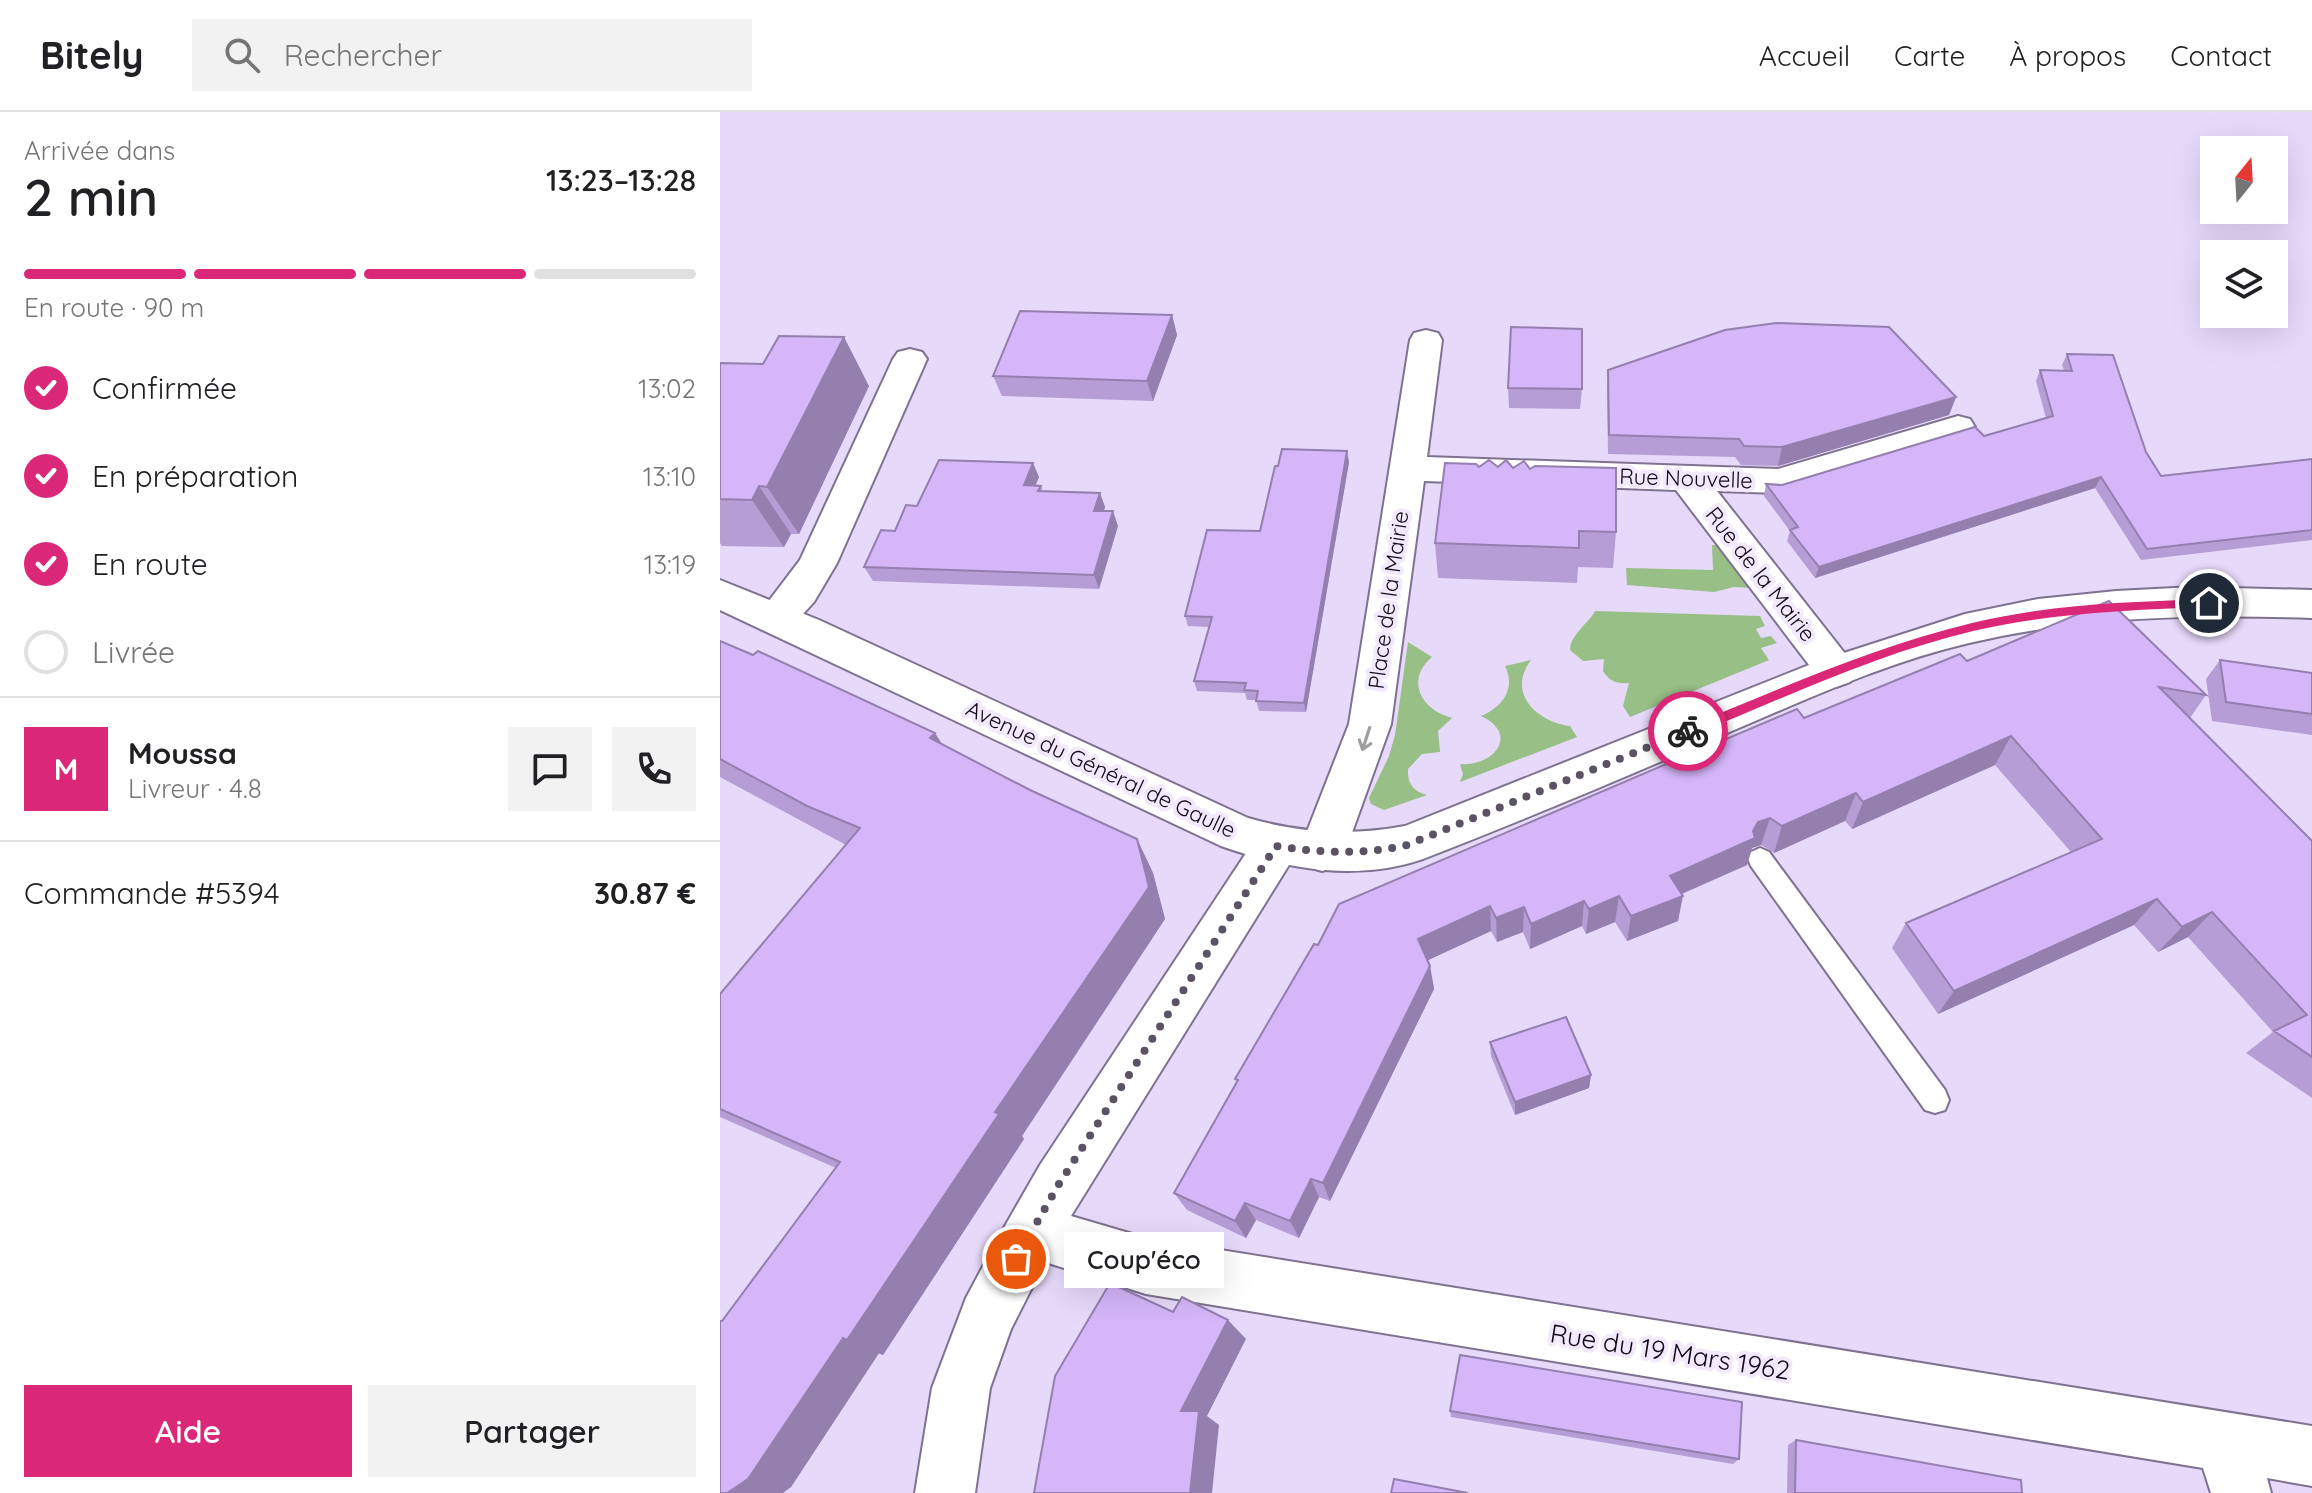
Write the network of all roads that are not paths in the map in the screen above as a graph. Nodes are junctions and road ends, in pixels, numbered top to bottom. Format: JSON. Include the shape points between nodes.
{"nodes":[{"id":1,"x":1426,"y":340,"type":"dead end"},
{"id":2,"x":910,"y":359,"type":"dead end"},
{"id":3,"x":1958,"y":427,"type":"dead end"},
{"id":4,"x":1407,"y":468,"type":"junction"},
{"id":5,"x":1687,"y":478,"type":"junction"},
{"id":6,"x":720,"y":594,"type":"edge"},
{"id":7,"x":2312,"y":604,"type":"edge"},
{"id":8,"x":776,"y":618,"type":"junction"},
{"id":9,"x":1836,"y":671,"type":"junction"},
{"id":10,"x":1299,"y":849,"type":"junction"},
{"id":11,"x":1760,"y":859,"type":"edge"},
{"id":12,"x":1935,"y":1100,"type":"dead end"},
{"id":13,"x":1032,"y":1231,"type":"junction"},
{"id":14,"x":2312,"y":1456,"type":"edge"},
{"id":15,"x":2234,"y":1468,"type":"edge"},
{"id":16,"x":945,"y":1493,"type":"edge"}],
"edges":[{"from":1,"to":4,"type":"street","name":"Place de la Mairie"},
{"from":2,"to":8,"type":"street","via":[[818,563]]},
{"from":3,"to":5,"type":"street","name":"Rue Nouvelle","via":[[1794,479]]},
{"from":4,"to":5,"type":"street","name":"Rue Nouvelle"},
{"from":4,"to":10,"type":"street","name":"Place de la Mairie","one_way":true,"via":[[1370,724]]},
{"from":5,"to":9,"type":"street","name":"Rue de la Mairie"},
{"from":6,"to":8,"type":"street","name":"Avenue du Général de Gaulle"},
{"from":7,"to":9,"type":"street","name":"Avenue du Général de Gaulle","via":[[2150,604],[2057,611],[1927,639]]},
{"from":8,"to":10,"type":"street","name":"Avenue du Général de Gaulle","via":[[1228,829]]},
{"from":9,"to":10,"type":"street","name":"Avenue du Général de Gaulle","via":[[1682,750],[1407,845],[1384,850]]},
{"from":10,"to":13,"type":"street","name":"Place de la Mairie","via":[[1059,1184]]},
{"from":11,"to":12,"type":"lane"},
{"from":13,"to":15,"type":"street","name":"Rue du 19 Mars 1962","via":[[1146,1266]]},
{"from":13,"to":16,"type":"street","name":"Place de la Mairie","via":[[972,1351],[953,1425]]},
{"from":14,"to":15,"type":"street","name":"Rue du 19 Mars 1962"}]}
